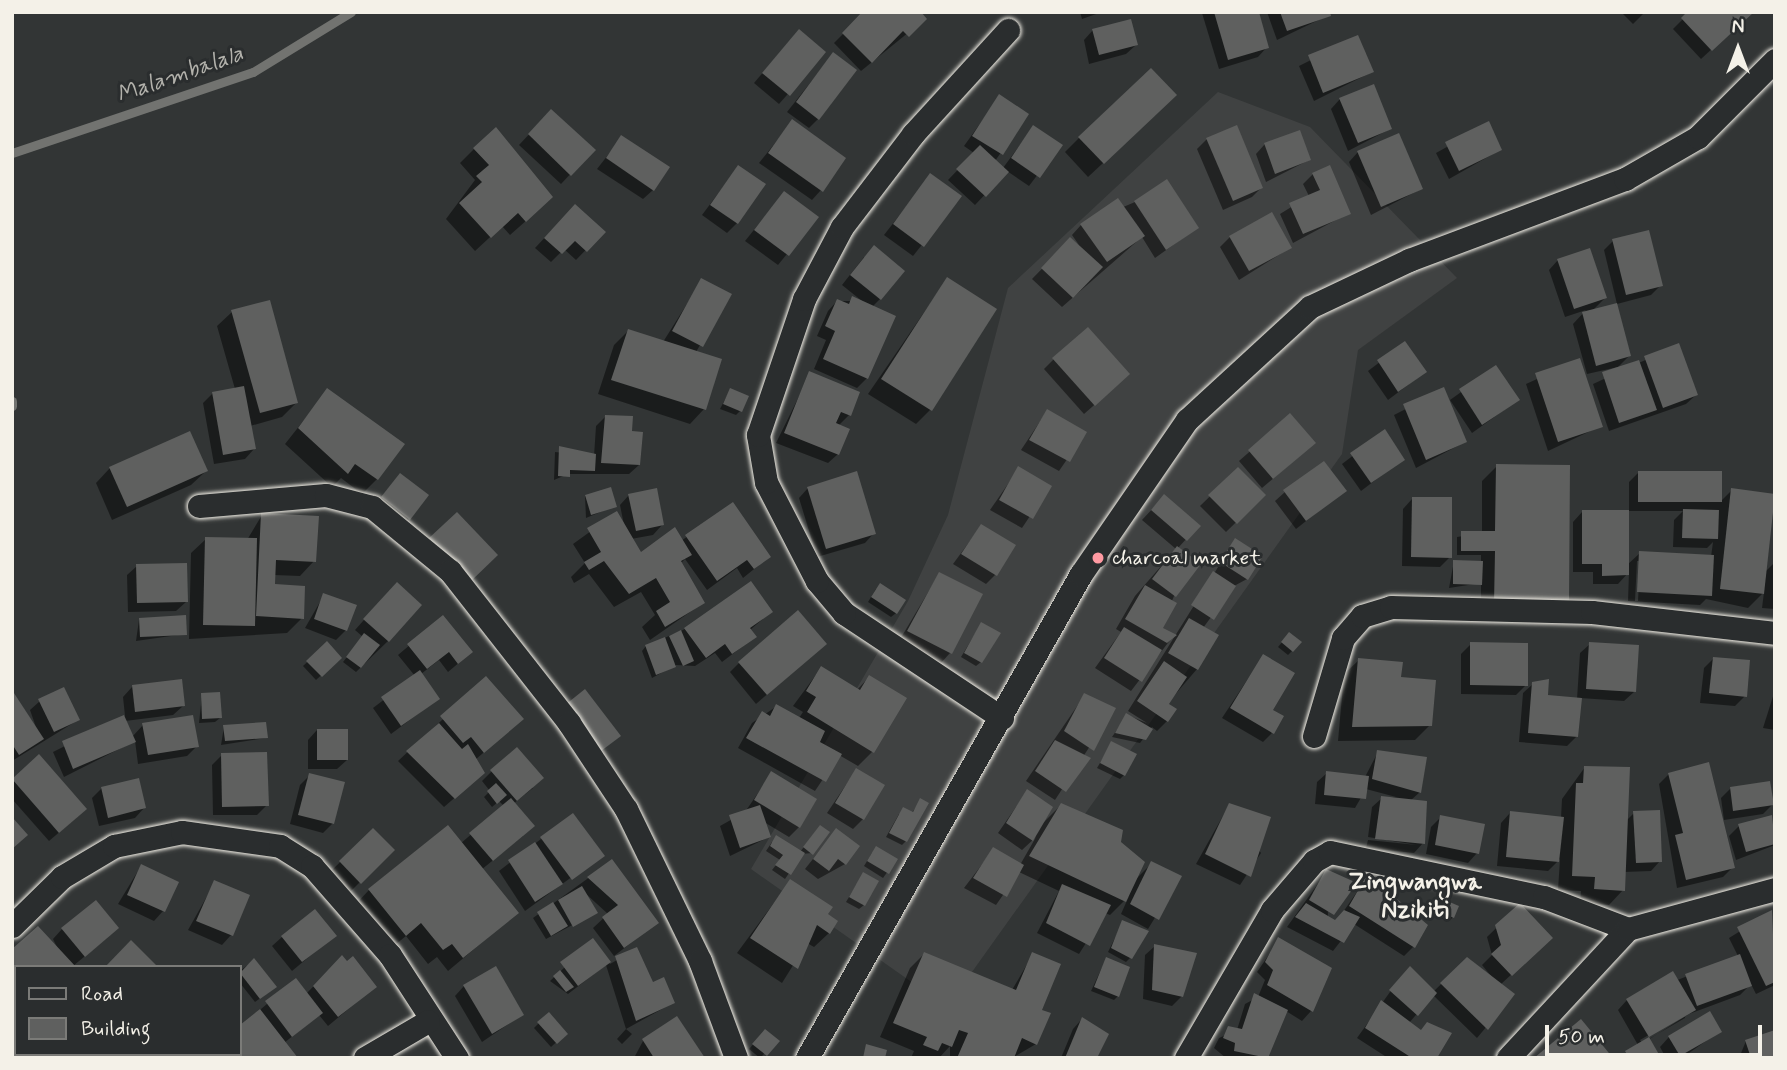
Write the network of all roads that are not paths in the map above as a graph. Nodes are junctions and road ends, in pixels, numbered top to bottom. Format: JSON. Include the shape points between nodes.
{"nodes":[{"id":1,"x":1008,"y":30,"type":"dead end"},
{"id":2,"x":1775,"y":60,"type":"edge"},
{"id":3,"x":199,"y":506,"type":"dead end"},
{"id":4,"x":1775,"y":633,"type":"edge"},
{"id":5,"x":1002,"y":719,"type":"junction"},
{"id":6,"x":1314,"y":736,"type":"dead end"},
{"id":7,"x":1775,"y":889,"type":"edge"},
{"id":8,"x":12,"y":926,"type":"edge"},
{"id":9,"x":1628,"y":929,"type":"junction"},
{"id":10,"x":428,"y":1021,"type":"junction"},
{"id":11,"x":365,"y":1058,"type":"edge"},
{"id":12,"x":457,"y":1058,"type":"edge"},
{"id":13,"x":736,"y":1058,"type":"edge"},
{"id":14,"x":807,"y":1058,"type":"edge"},
{"id":15,"x":1186,"y":1058,"type":"edge"},
{"id":16,"x":1508,"y":1058,"type":"edge"}],
"edges":[{"from":1,"to":5,"type":"street","via":[[913,134],[842,227],[804,299],[758,435],[766,482],[817,581],[844,613]]},
{"from":2,"to":5,"type":"street","via":[[1698,137],[1625,178],[1409,260],[1310,307],[1262,347],[1187,420],[1140,483],[1081,574]]},
{"from":3,"to":13,"type":"street","via":[[326,495],[372,507],[450,571],[561,712],[626,809],[700,961]]},
{"from":4,"to":6,"type":"street","via":[[1592,612],[1391,607],[1362,617],[1343,638]]},
{"from":5,"to":14,"type":"street"},
{"from":7,"to":9,"type":"street"},
{"from":8,"to":10,"type":"street","via":[[62,877],[114,846],[181,832],[230,834],[280,846],[312,866],[390,955]]},
{"from":9,"to":15,"type":"street","via":[[1506,887],[1331,852],[1314,861],[1272,910]]},
{"from":9,"to":16,"type":"street"},
{"from":10,"to":11,"type":"street"},
{"from":10,"to":12,"type":"street"}]}
